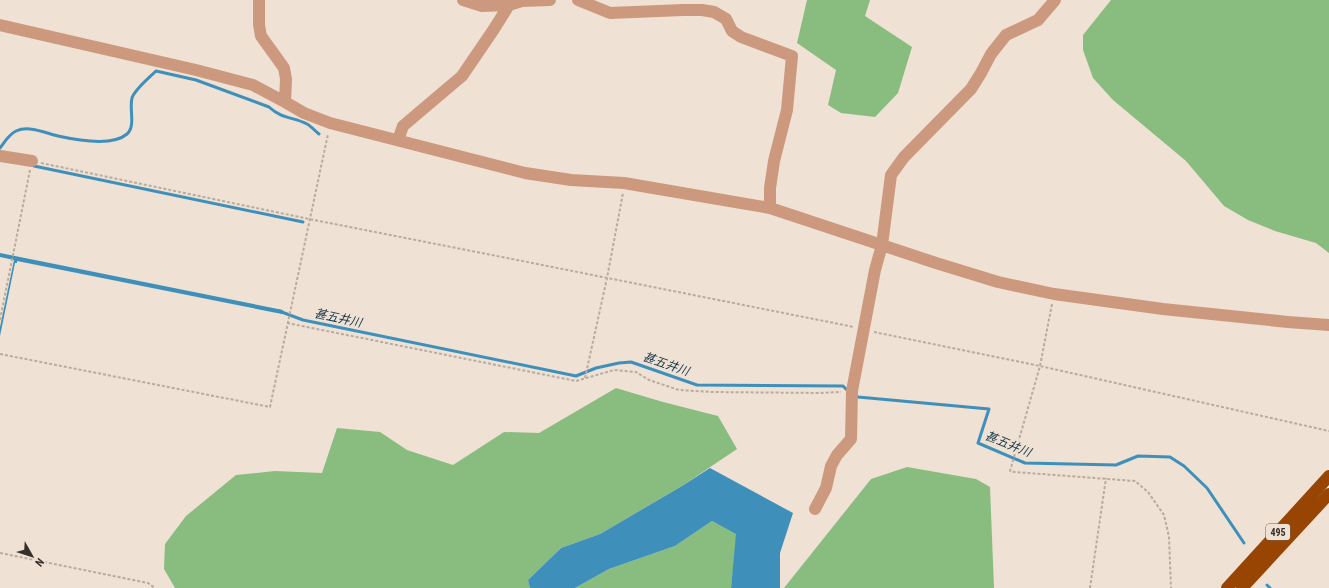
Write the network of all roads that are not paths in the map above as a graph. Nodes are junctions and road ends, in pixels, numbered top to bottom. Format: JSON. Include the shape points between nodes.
{"nodes":[{"id":1,"x":259,"y":0,"type":"edge"},
{"id":2,"x":463,"y":0,"type":"edge"},
{"id":3,"x":550,"y":0,"type":"edge"},
{"id":4,"x":578,"y":0,"type":"edge"},
{"id":5,"x":1055,"y":0,"type":"edge"},
{"id":6,"x":510,"y":2,"type":"edge"},
{"id":7,"x":0,"y":25,"type":"edge"},
{"id":8,"x":285,"y":102,"type":"junction"},
{"id":9,"x":398,"y":140,"type":"junction"},
{"id":10,"x":0,"y":156,"type":"edge"},
{"id":11,"x":32,"y":161,"type":"road end"},
{"id":12,"x":770,"y":208,"type":"junction"},
{"id":13,"x":882,"y":245,"type":"junction"},
{"id":14,"x":1329,"y":325,"type":"edge"},
{"id":15,"x":1329,"y":476,"type":"edge"},
{"id":16,"x":1329,"y":494,"type":"edge"},
{"id":17,"x":816,"y":509,"type":"dead end"},
{"id":18,"x":1227,"y":588,"type":"edge"},
{"id":19,"x":1242,"y":588,"type":"edge"}],
"edges":[{"from":1,"to":8,"type":"street","via":[[259,25],[262,36],[284,68]]},
{"from":2,"to":6,"type":"street","via":[[482,6]]},
{"from":3,"to":6,"type":"street"},
{"from":4,"to":12,"type":"street","via":[[610,12],[714,12],[726,19],[732,31],[741,37],[792,56],[787,110],[770,188]]},
{"from":5,"to":13,"type":"street","via":[[1038,20],[1006,35],[970,89],[904,156],[891,175]]},
{"from":6,"to":9,"type":"street","via":[[462,76],[403,126]]},
{"from":7,"to":8,"type":"street","via":[[253,85]]},
{"from":8,"to":9,"type":"street","via":[[330,123]]},
{"from":9,"to":12,"type":"street","via":[[525,173],[570,180],[624,183]]},
{"from":10,"to":11,"type":"street"},
{"from":12,"to":13,"type":"street"},
{"from":13,"to":14,"type":"street","via":[[998,282],[1054,294],[1171,310]]},
{"from":13,"to":17,"type":"street","via":[[852,391],[851,439],[831,466],[826,488]]},
{"from":15,"to":18,"type":"highway","number":"495"},
{"from":16,"to":19,"type":"highway","number":"495"}]}
